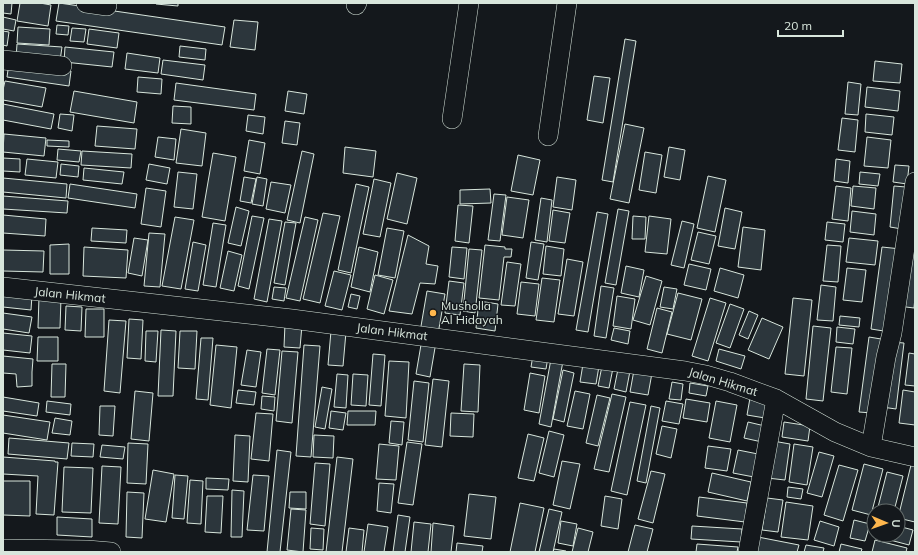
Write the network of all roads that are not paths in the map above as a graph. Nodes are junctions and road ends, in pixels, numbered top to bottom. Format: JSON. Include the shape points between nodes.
{"nodes":[{"id":1,"x":86,"y":3,"type":"edge"},
{"id":2,"x":470,"y":3,"type":"edge"},
{"id":3,"x":567,"y":3,"type":"edge"},
{"id":4,"x":107,"y":6,"type":"dead end"},
{"id":5,"x":3,"y":60,"type":"edge"},
{"id":6,"x":62,"y":66,"type":"dead end"},
{"id":7,"x":452,"y":119,"type":"dead end"},
{"id":8,"x":548,"y":136,"type":"dead end"},
{"id":9,"x":915,"y":182,"type":"edge"},
{"id":10,"x":3,"y":287,"type":"edge"},
{"id":11,"x":776,"y":399,"type":"junction"},
{"id":12,"x":871,"y":447,"type":"junction"},
{"id":13,"x":915,"y":457,"type":"edge"},
{"id":14,"x":3,"y":549,"type":"edge"},
{"id":15,"x":111,"y":552,"type":"edge"},
{"id":16,"x":748,"y":552,"type":"edge"}],
"edges":[{"from":1,"to":4,"type":"street"},
{"from":2,"to":7,"type":"street"},
{"from":3,"to":8,"type":"street"},
{"from":5,"to":6,"type":"street"},
{"from":9,"to":12,"type":"street","via":[[892,333]]},
{"from":10,"to":11,"type":"street","name":"Jalan Hikmat","via":[[292,319],[685,371],[730,382]]},
{"from":11,"to":12,"type":"street","name":"Jalan Hikmat","via":[[835,432]]},
{"from":11,"to":16,"type":"street"},
{"from":12,"to":13,"type":"street","name":"Jalan Hikmat"},
{"from":14,"to":15,"type":"street"}]}
